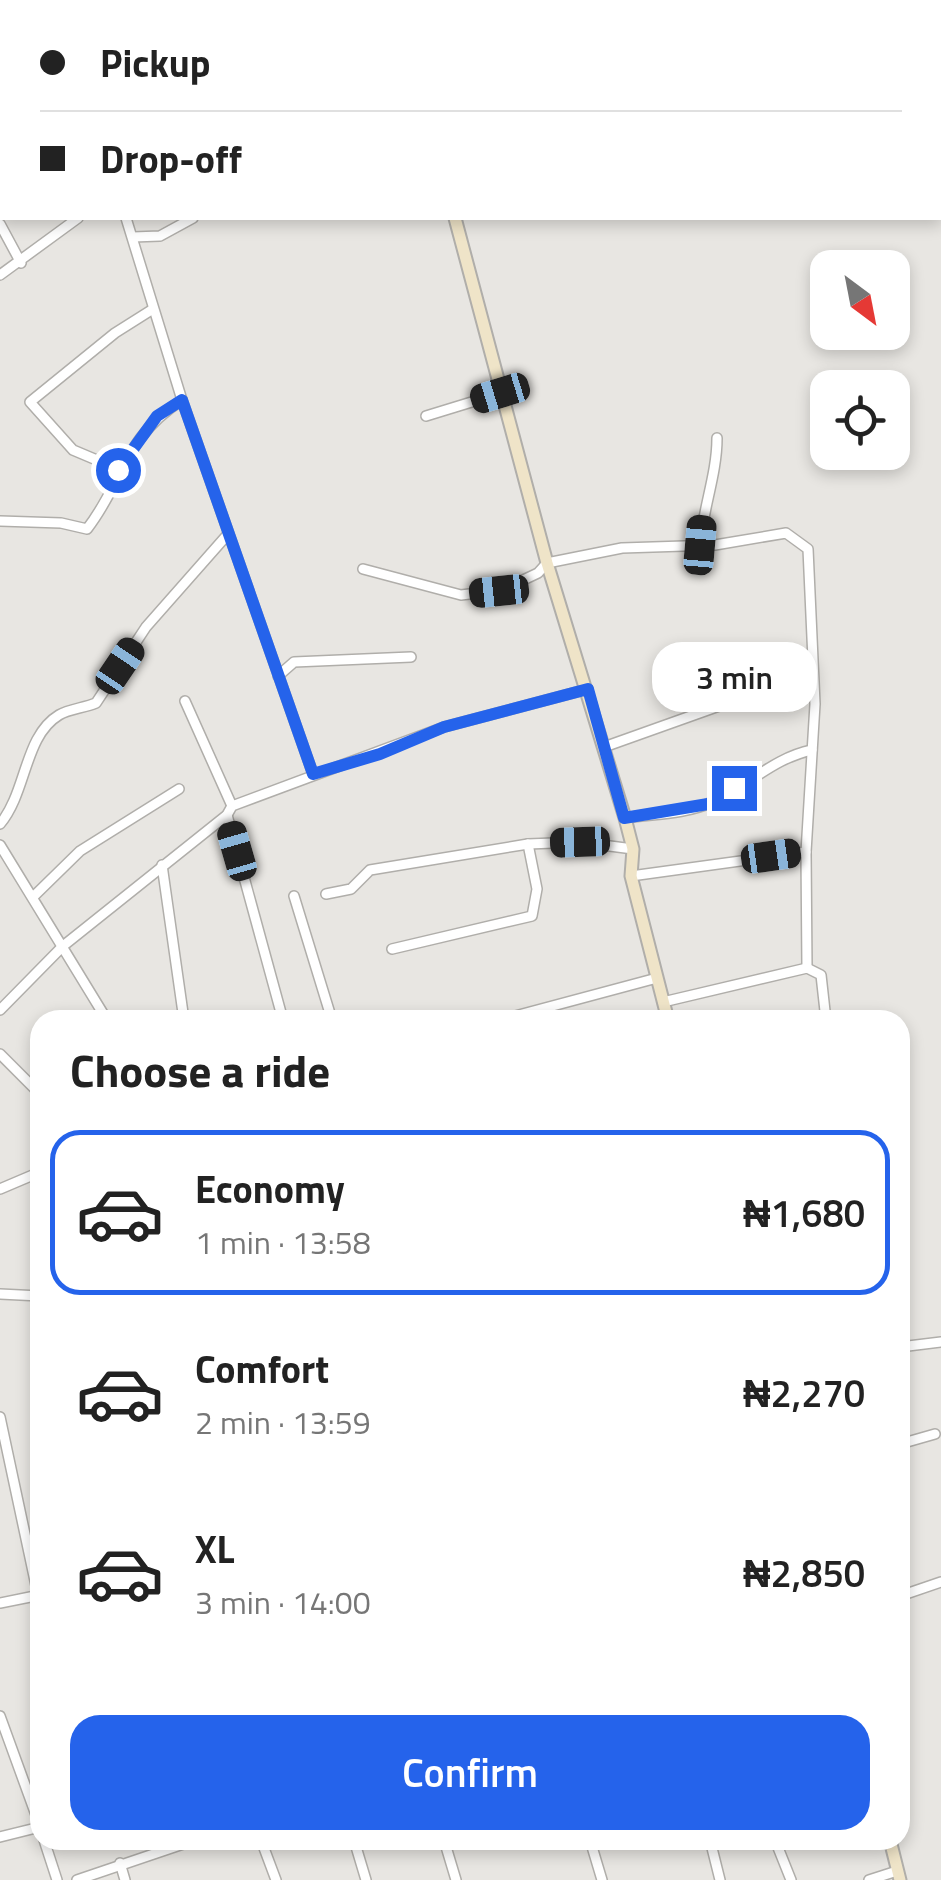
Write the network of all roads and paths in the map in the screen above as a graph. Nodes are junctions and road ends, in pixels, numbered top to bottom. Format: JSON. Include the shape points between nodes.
{"nodes":[{"id":1,"x":72,"y":220,"type":"edge"},
{"id":2,"x":127,"y":220,"type":"edge"},
{"id":3,"x":189,"y":220,"type":"edge"},
{"id":4,"x":456,"y":220,"type":"edge"},
{"id":5,"x":0,"y":224,"type":"edge"},
{"id":6,"x":134,"y":237,"type":"junction"},
{"id":7,"x":21,"y":263,"type":"junction"},
{"id":8,"x":0,"y":275,"type":"edge"},
{"id":9,"x":153,"y":310,"type":"junction"},
{"id":10,"x":500,"y":393,"type":"junction"},
{"id":11,"x":182,"y":400,"type":"junction"},
{"id":12,"x":426,"y":416,"type":"dead end"},
{"id":13,"x":717,"y":438,"type":"dead end"},
{"id":14,"x":118,"y":470,"type":"junction"},
{"id":15,"x":0,"y":521,"type":"edge"},
{"id":16,"x":228,"y":534,"type":"junction"},
{"id":17,"x":700,"y":545,"type":"junction"},
{"id":18,"x":547,"y":563,"type":"junction"},
{"id":19,"x":362,"y":569,"type":"dead end"},
{"id":20,"x":411,"y":657,"type":"dead end"},
{"id":21,"x":278,"y":676,"type":"junction"},
{"id":22,"x":588,"y":689,"type":"junction"},
{"id":23,"x":185,"y":701,"type":"dead end"},
{"id":24,"x":719,"y":706,"type":"dead end"},
{"id":25,"x":604,"y":747,"type":"junction"},
{"id":26,"x":812,"y":750,"type":"junction"},
{"id":27,"x":313,"y":774,"type":"junction"},
{"id":28,"x":179,"y":788,"type":"dead end"},
{"id":29,"x":229,"y":810,"type":"junction"},
{"id":30,"x":624,"y":818,"type":"junction"},
{"id":31,"x":1,"y":819,"type":"edge"},
{"id":32,"x":528,"y":844,"type":"junction"},
{"id":33,"x":0,"y":845,"type":"edge"},
{"id":34,"x":633,"y":849,"type":"junction"},
{"id":35,"x":806,"y":852,"type":"junction"},
{"id":36,"x":162,"y":865,"type":"junction"},
{"id":37,"x":630,"y":876,"type":"junction"},
{"id":38,"x":326,"y":894,"type":"dead end"},
{"id":39,"x":294,"y":896,"type":"dead end"},
{"id":40,"x":33,"y":897,"type":"junction"},
{"id":41,"x":63,"y":946,"type":"junction"},
{"id":42,"x":392,"y":950,"type":"dead end"},
{"id":43,"x":807,"y":968,"type":"junction"},
{"id":44,"x":657,"y":978,"type":"junction"},
{"id":45,"x":664,"y":1002,"type":"junction"},
{"id":46,"x":0,"y":1010,"type":"edge"},
{"id":47,"x":100,"y":1010,"type":"edge"},
{"id":48,"x":183,"y":1010,"type":"edge"},
{"id":49,"x":280,"y":1010,"type":"edge"},
{"id":50,"x":329,"y":1010,"type":"edge"},
{"id":51,"x":537,"y":1010,"type":"edge"},
{"id":52,"x":666,"y":1010,"type":"edge"},
{"id":53,"x":825,"y":1010,"type":"edge"},
{"id":54,"x":0,"y":1054,"type":"edge"},
{"id":55,"x":30,"y":1084,"type":"edge"},
{"id":56,"x":30,"y":1176,"type":"edge"},
{"id":57,"x":0,"y":1190,"type":"edge"},
{"id":58,"x":0,"y":1294,"type":"edge"},
{"id":59,"x":30,"y":1296,"type":"edge"},
{"id":60,"x":941,"y":1342,"type":"edge"},
{"id":61,"x":910,"y":1346,"type":"edge"},
{"id":62,"x":0,"y":1417,"type":"edge"},
{"id":63,"x":934,"y":1434,"type":"dead end"},
{"id":64,"x":910,"y":1441,"type":"edge"},
{"id":65,"x":30,"y":1554,"type":"edge"},
{"id":66,"x":941,"y":1582,"type":"edge"},
{"id":67,"x":910,"y":1593,"type":"edge"},
{"id":68,"x":30,"y":1597,"type":"edge"},
{"id":69,"x":0,"y":1602,"type":"edge"},
{"id":70,"x":0,"y":1716,"type":"edge"},
{"id":71,"x":30,"y":1798,"type":"edge"},
{"id":72,"x":30,"y":1829,"type":"edge"},
{"id":73,"x":0,"y":1837,"type":"edge"},
{"id":74,"x":47,"y":1850,"type":"edge"},
{"id":75,"x":162,"y":1850,"type":"edge"},
{"id":76,"x":265,"y":1850,"type":"edge"},
{"id":77,"x":357,"y":1850,"type":"edge"},
{"id":78,"x":447,"y":1850,"type":"edge"},
{"id":79,"x":593,"y":1850,"type":"edge"},
{"id":80,"x":712,"y":1850,"type":"edge"},
{"id":81,"x":779,"y":1850,"type":"edge"},
{"id":82,"x":892,"y":1850,"type":"edge"},
{"id":83,"x":120,"y":1863,"type":"junction"},
{"id":84,"x":898,"y":1876,"type":"edge"},
{"id":85,"x":57,"y":1880,"type":"edge"},
{"id":86,"x":77,"y":1880,"type":"edge"},
{"id":87,"x":124,"y":1880,"type":"edge"},
{"id":88,"x":276,"y":1880,"type":"edge"},
{"id":89,"x":366,"y":1880,"type":"edge"},
{"id":90,"x":456,"y":1880,"type":"edge"},
{"id":91,"x":602,"y":1880,"type":"edge"},
{"id":92,"x":720,"y":1880,"type":"edge"},
{"id":93,"x":792,"y":1880,"type":"edge"},
{"id":94,"x":869,"y":1880,"type":"edge"}],
"edges":[{"from":1,"to":7,"type":"street"},
{"from":2,"to":6,"type":"street"},
{"from":3,"to":6,"type":"street","via":[[160,236]]},
{"from":4,"to":10,"type":"street"},
{"from":5,"to":7,"type":"street"},
{"from":6,"to":9,"type":"street"},
{"from":7,"to":8,"type":"street"},
{"from":9,"to":11,"type":"street"},
{"from":9,"to":14,"type":"street","via":[[30,402],[72,450]]},
{"from":10,"to":12,"type":"street"},
{"from":10,"to":18,"type":"street"},
{"from":11,"to":14,"type":"street","via":[[157,416]]},
{"from":11,"to":16,"type":"street"},
{"from":13,"to":17,"type":"street"},
{"from":14,"to":15,"type":"street","via":[[86,530]]},
{"from":16,"to":21,"type":"street"},
{"from":16,"to":31,"type":"street","via":[[146,628],[96,703],[47,723]]},
{"from":17,"to":18,"type":"street","via":[[622,548]]},
{"from":17,"to":26,"type":"street","via":[[786,533],[808,548]]},
{"from":18,"to":19,"type":"street","via":[[502,590],[461,595]]},
{"from":18,"to":22,"type":"street"},
{"from":20,"to":21,"type":"street","via":[[294,662]]},
{"from":21,"to":27,"type":"street"},
{"from":22,"to":25,"type":"street"},
{"from":22,"to":27,"type":"street","via":[[444,727]]},
{"from":23,"to":29,"type":"street"},
{"from":24,"to":25,"type":"street"},
{"from":25,"to":30,"type":"street"},
{"from":26,"to":30,"type":"street","via":[[783,757],[753,782],[708,804]]},
{"from":26,"to":35,"type":"street"},
{"from":27,"to":29,"type":"street"},
{"from":28,"to":40,"type":"street","via":[[80,852]]},
{"from":29,"to":36,"type":"street"},
{"from":29,"to":49,"type":"street"},
{"from":30,"to":34,"type":"street"},
{"from":32,"to":34,"type":"street"},
{"from":32,"to":38,"type":"street","via":[[370,870],[351,889]]},
{"from":32,"to":42,"type":"street","via":[[536,889],[532,916]]},
{"from":33,"to":40,"type":"street"},
{"from":34,"to":37,"type":"street"},
{"from":35,"to":37,"type":"street"},
{"from":35,"to":43,"type":"street"},
{"from":36,"to":41,"type":"street"},
{"from":36,"to":48,"type":"street"},
{"from":37,"to":44,"type":"street"},
{"from":39,"to":50,"type":"street"},
{"from":40,"to":41,"type":"street"},
{"from":41,"to":46,"type":"street"},
{"from":41,"to":47,"type":"street"},
{"from":43,"to":45,"type":"street"},
{"from":43,"to":53,"type":"street","via":[[821,975]]},
{"from":44,"to":45,"type":"street"},
{"from":44,"to":51,"type":"street"},
{"from":45,"to":52,"type":"street"},
{"from":54,"to":55,"type":"street"},
{"from":56,"to":57,"type":"street"},
{"from":58,"to":59,"type":"street"},
{"from":60,"to":61,"type":"street"},
{"from":62,"to":65,"type":"street"},
{"from":63,"to":64,"type":"street"},
{"from":66,"to":67,"type":"street"},
{"from":68,"to":69,"type":"street"},
{"from":70,"to":71,"type":"street"},
{"from":72,"to":73,"type":"street"},
{"from":74,"to":85,"type":"street"},
{"from":75,"to":83,"type":"street"},
{"from":76,"to":88,"type":"street"},
{"from":77,"to":89,"type":"street"},
{"from":78,"to":90,"type":"street"},
{"from":79,"to":91,"type":"street"},
{"from":80,"to":92,"type":"street"},
{"from":81,"to":93,"type":"street"},
{"from":82,"to":84,"type":"street"},
{"from":83,"to":86,"type":"street"},
{"from":83,"to":87,"type":"street"},
{"from":84,"to":94,"type":"street"}]}
